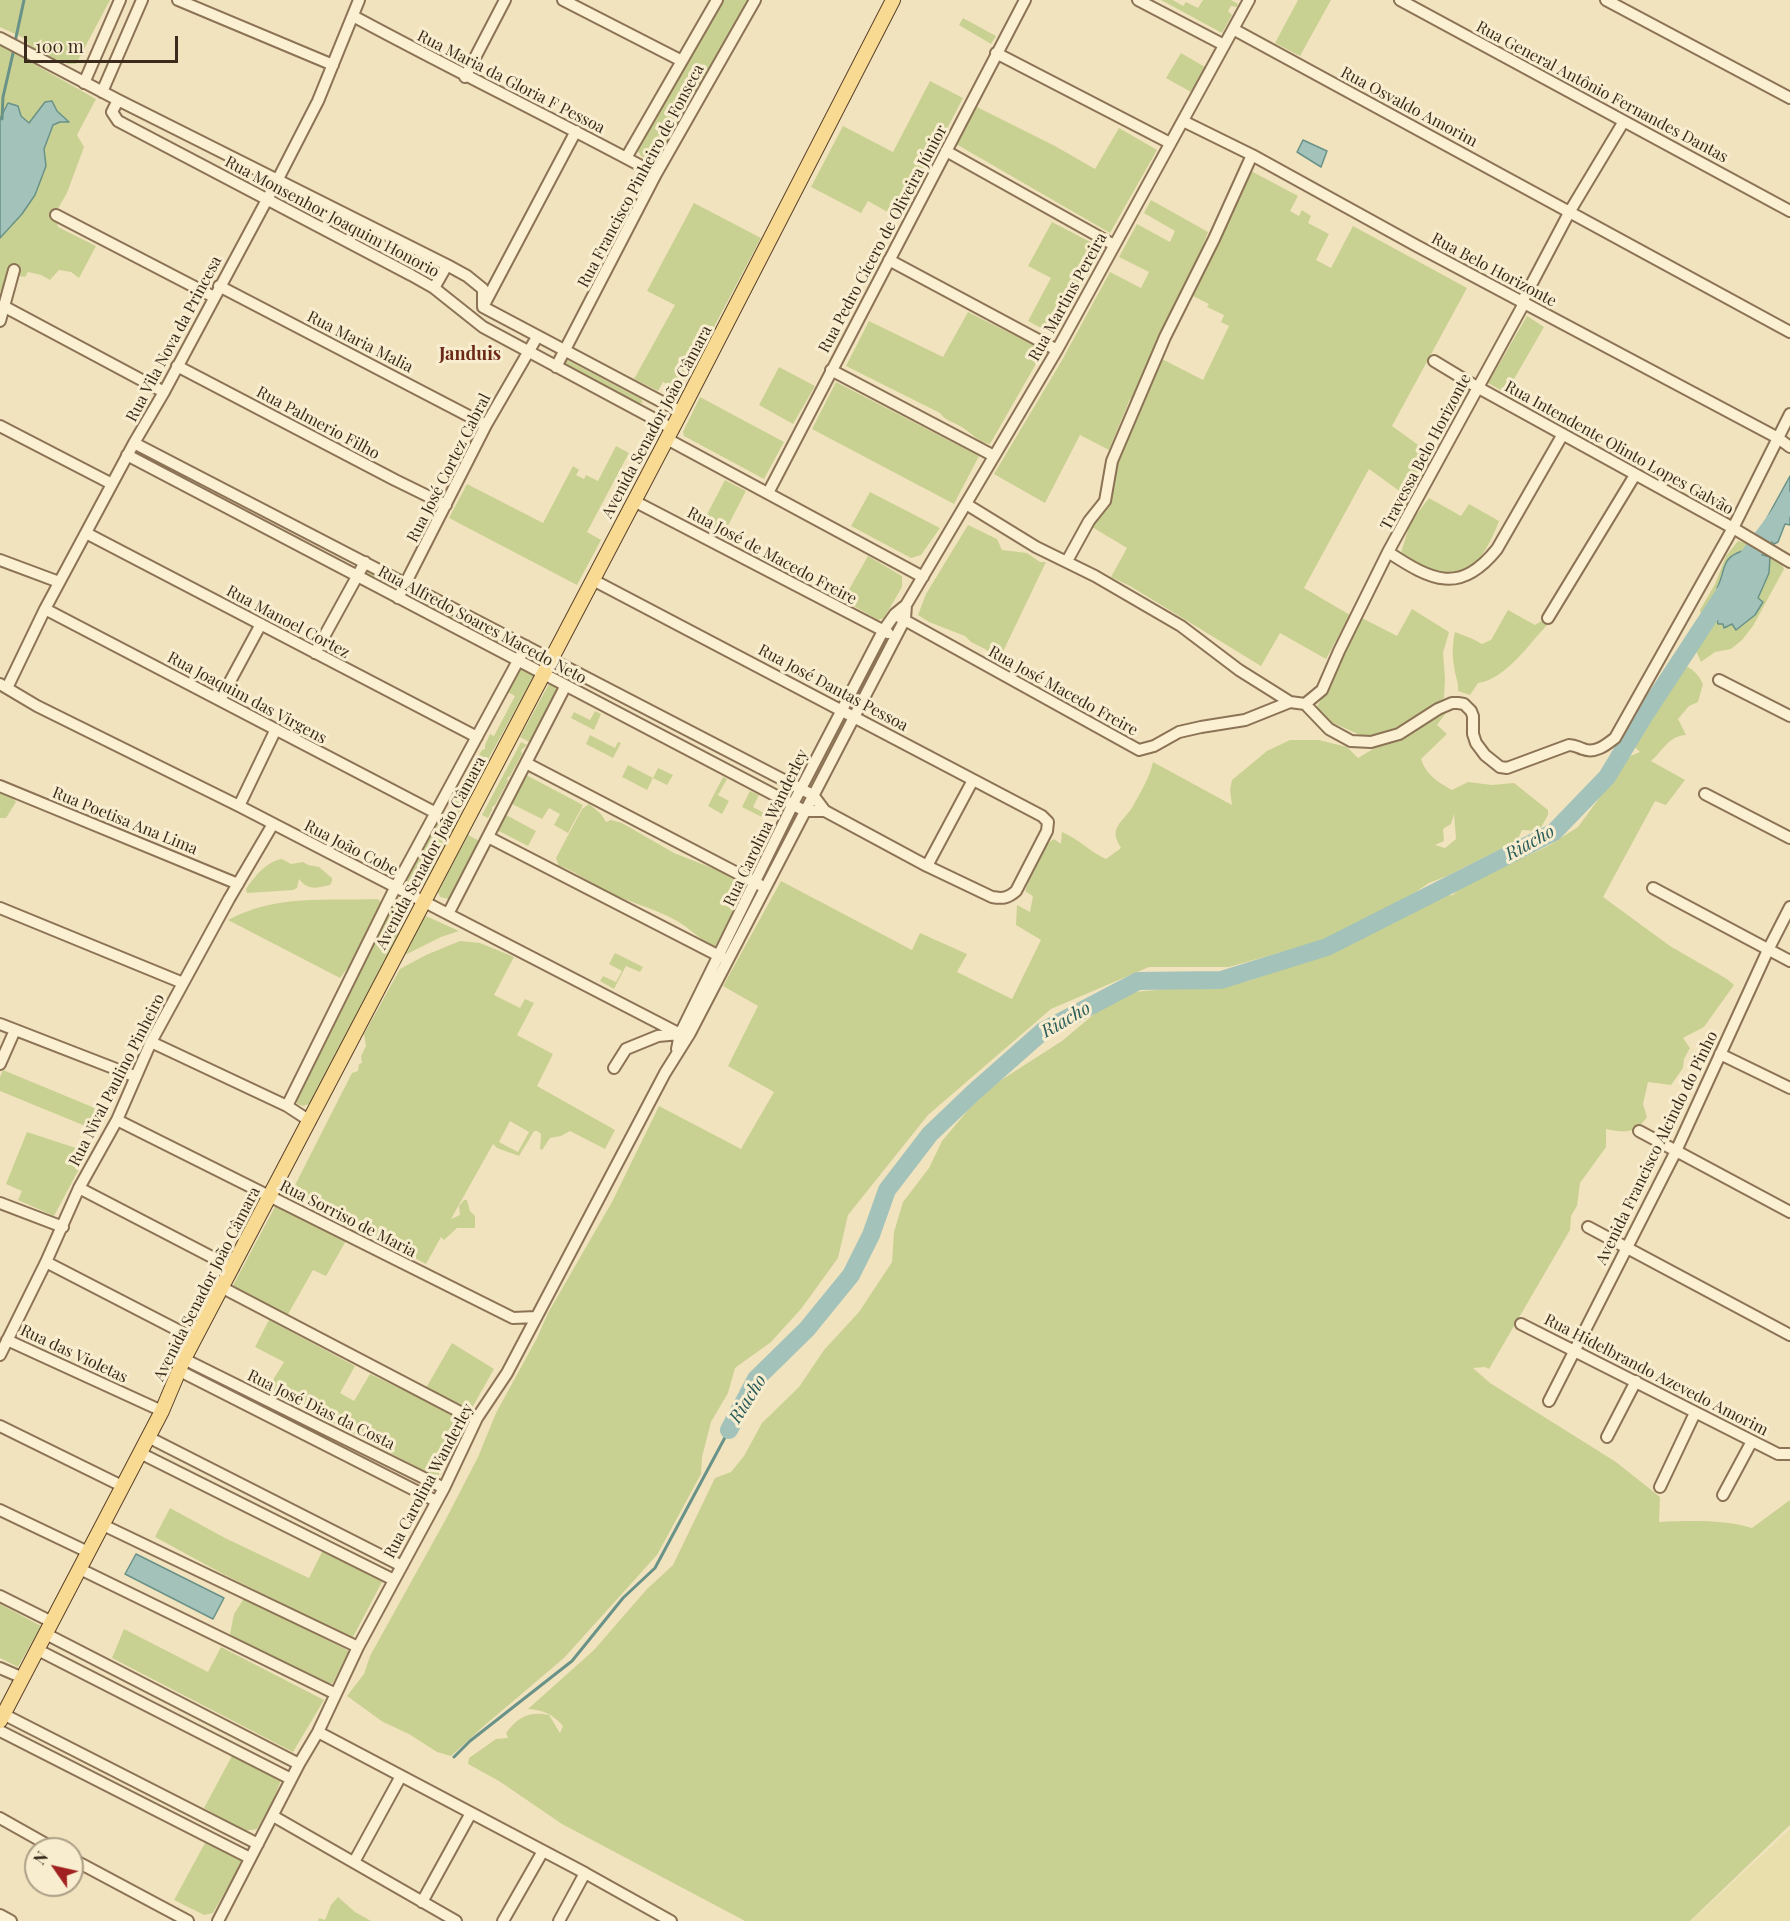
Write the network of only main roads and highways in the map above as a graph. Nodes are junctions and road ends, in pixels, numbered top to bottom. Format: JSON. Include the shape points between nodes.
{"nodes":[{"id":1,"x":893,"y":0,"type":"edge"},
{"id":2,"x":2,"y":1718,"type":"edge"}],
"edges":[{"from":1,"to":2,"type":"main road","name":"Avenida Senador João Câmara","via":[[181,1365],[162,1411]]}]}
